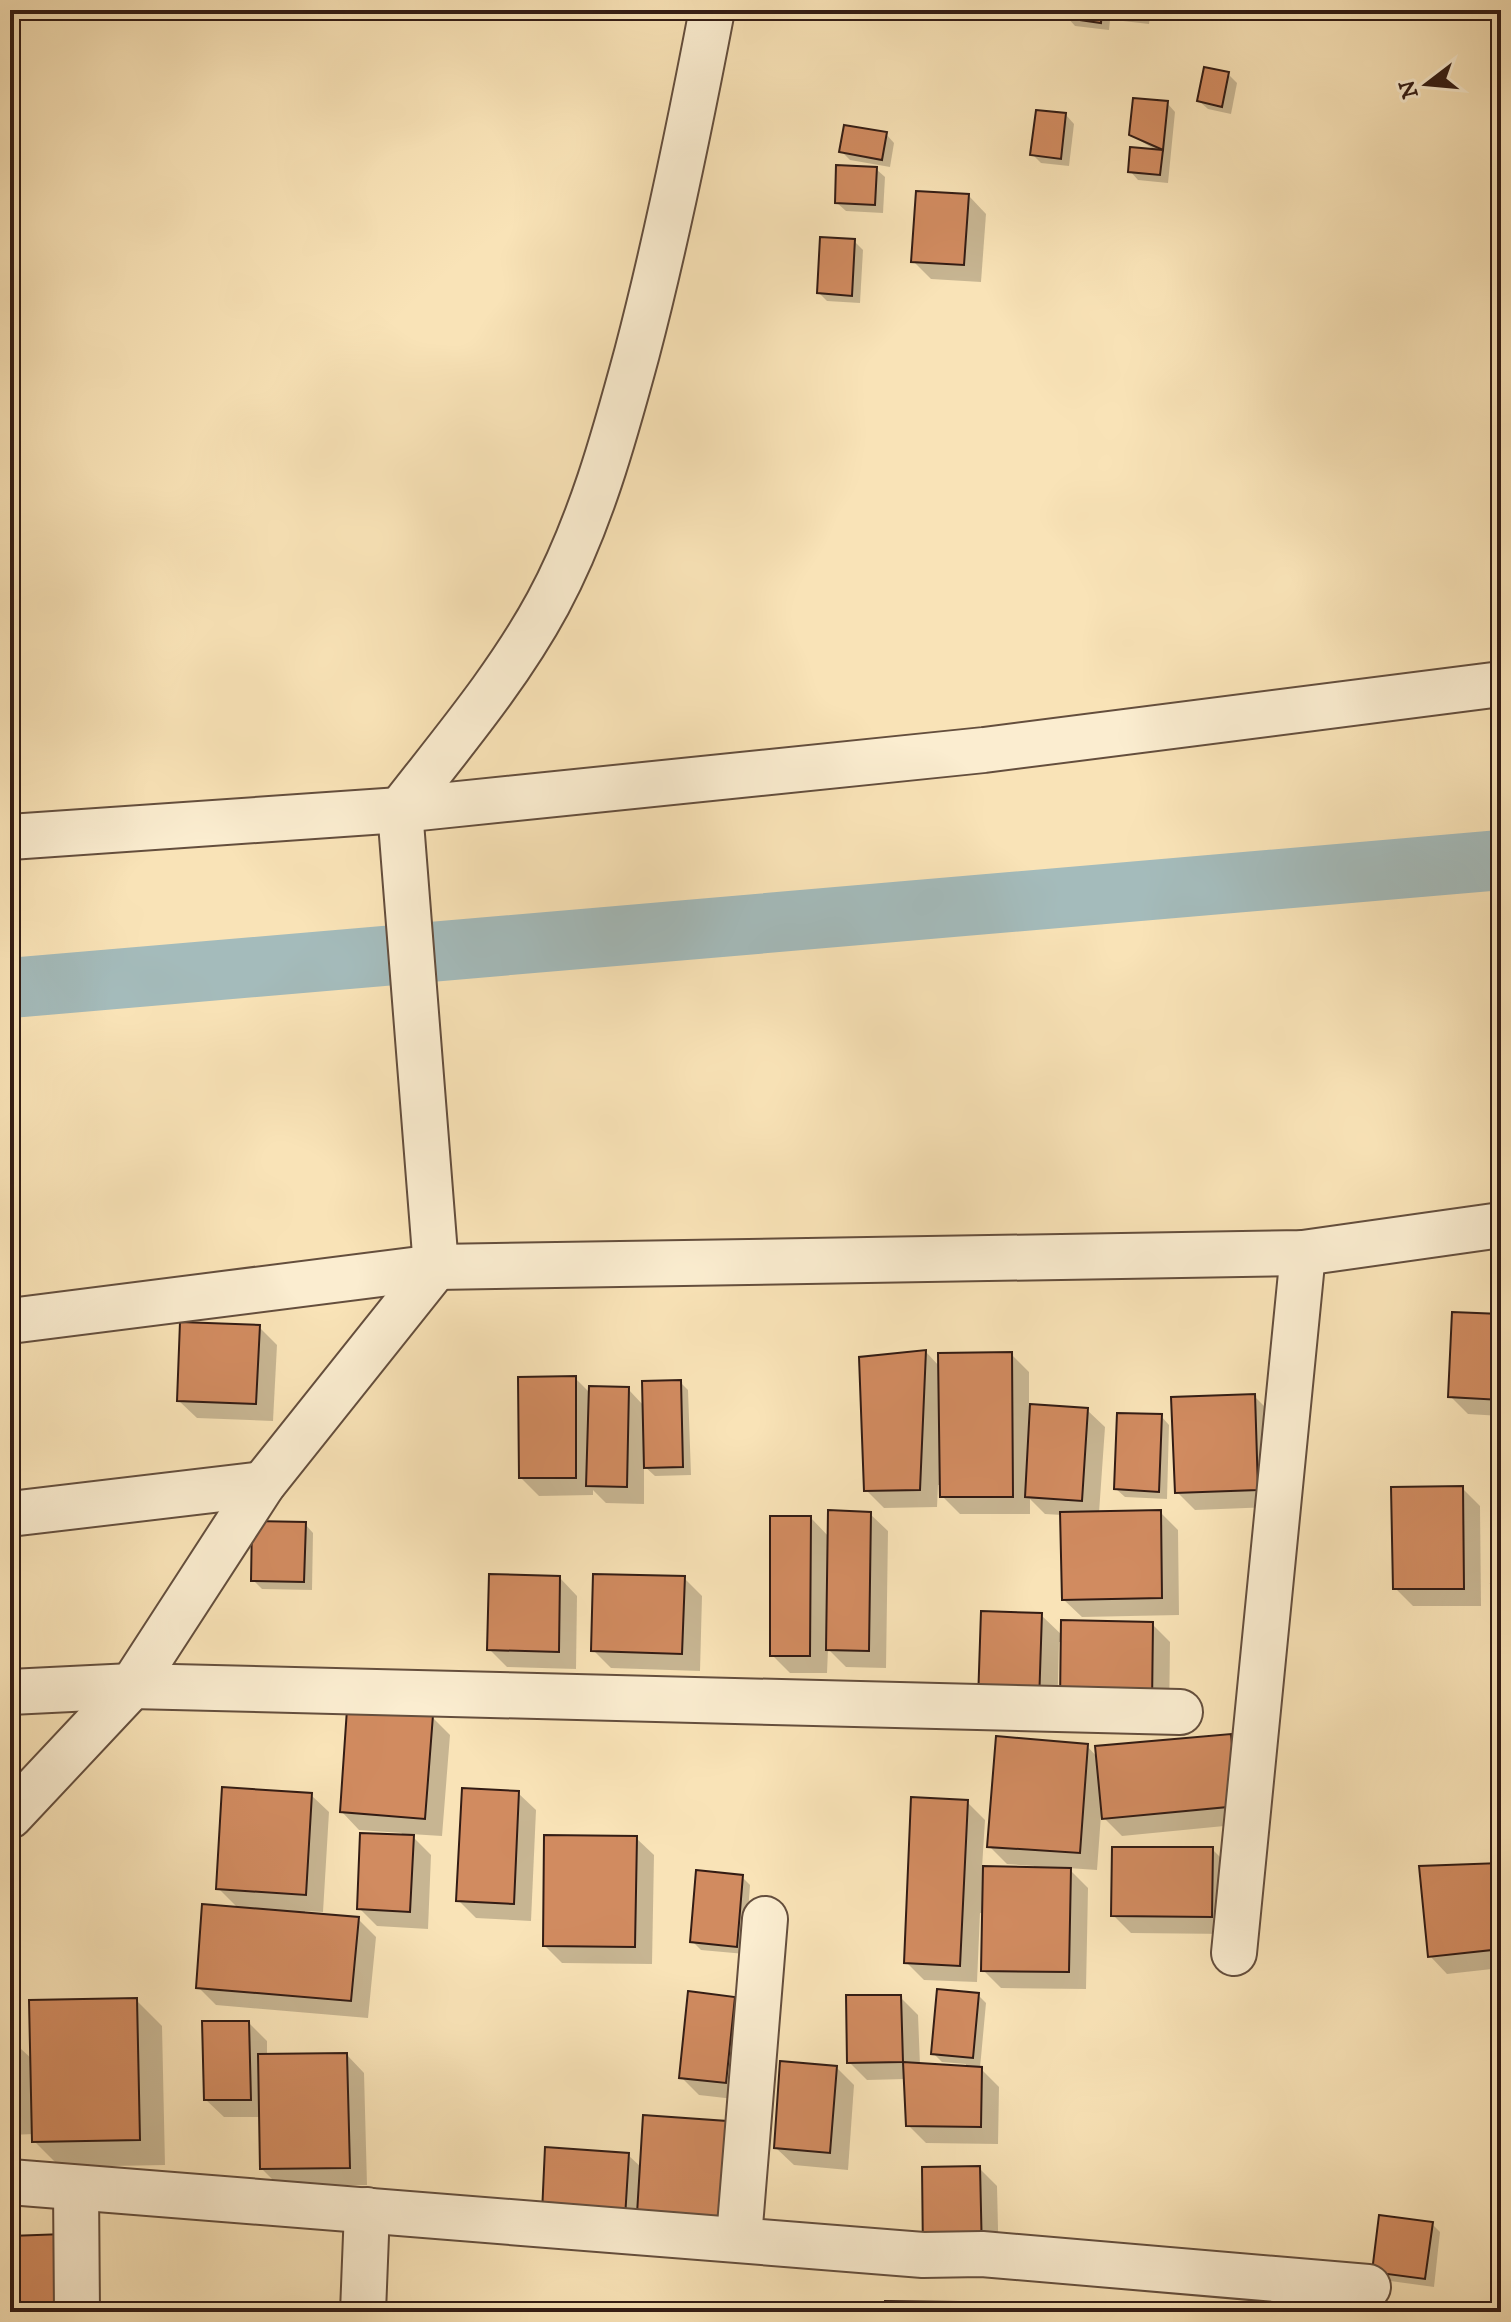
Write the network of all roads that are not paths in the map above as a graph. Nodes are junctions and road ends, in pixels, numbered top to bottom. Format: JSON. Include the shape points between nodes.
{"nodes":[{"id":1,"x":712,"y":10,"type":"edge"},
{"id":2,"x":1501,"y":684,"type":"edge"},
{"id":3,"x":400,"y":810,"type":"junction"},
{"id":4,"x":10,"y":837,"type":"edge"},
{"id":5,"x":1501,"y":1225,"type":"edge"},
{"id":6,"x":1303,"y":1253,"type":"junction"},
{"id":7,"x":436,"y":1267,"type":"junction"},
{"id":8,"x":10,"y":1321,"type":"edge"},
{"id":9,"x":263,"y":1484,"type":"junction"},
{"id":10,"x":10,"y":1514,"type":"edge"},
{"id":11,"x":132,"y":1686,"type":"junction"},
{"id":12,"x":10,"y":1692,"type":"edge"},
{"id":13,"x":1180,"y":1712,"type":"dead end"},
{"id":14,"x":11,"y":1811,"type":"edge"},
{"id":15,"x":765,"y":1919,"type":"dead end"},
{"id":16,"x":1234,"y":1953,"type":"dead end"},
{"id":17,"x":10,"y":2182,"type":"edge"},
{"id":18,"x":76,"y":2188,"type":"junction"},
{"id":19,"x":367,"y":2210,"type":"junction"},
{"id":20,"x":739,"y":2238,"type":"junction"},
{"id":21,"x":1368,"y":2287,"type":"dead end"},
{"id":22,"x":77,"y":2312,"type":"edge"},
{"id":23,"x":363,"y":2312,"type":"edge"}],
"edges":[{"from":1,"to":3,"type":"street","via":[[672,221],[615,436],[583,527],[548,604],[484,702]]},
{"from":2,"to":3,"type":"street","via":[[984,750]]},
{"from":3,"to":4,"type":"street"},
{"from":3,"to":7,"type":"street"},
{"from":5,"to":6,"type":"street"},
{"from":6,"to":7,"type":"street"},
{"from":6,"to":16,"type":"street"},
{"from":7,"to":8,"type":"street"},
{"from":7,"to":9,"type":"street"},
{"from":9,"to":10,"type":"street"},
{"from":9,"to":11,"type":"street"},
{"from":11,"to":12,"type":"street"},
{"from":11,"to":13,"type":"street"},
{"from":11,"to":14,"type":"street"},
{"from":15,"to":20,"type":"street"},
{"from":17,"to":18,"type":"street"},
{"from":18,"to":19,"type":"street"},
{"from":18,"to":22,"type":"street"},
{"from":19,"to":20,"type":"street"},
{"from":19,"to":23,"type":"street"},
{"from":20,"to":21,"type":"street"}]}
